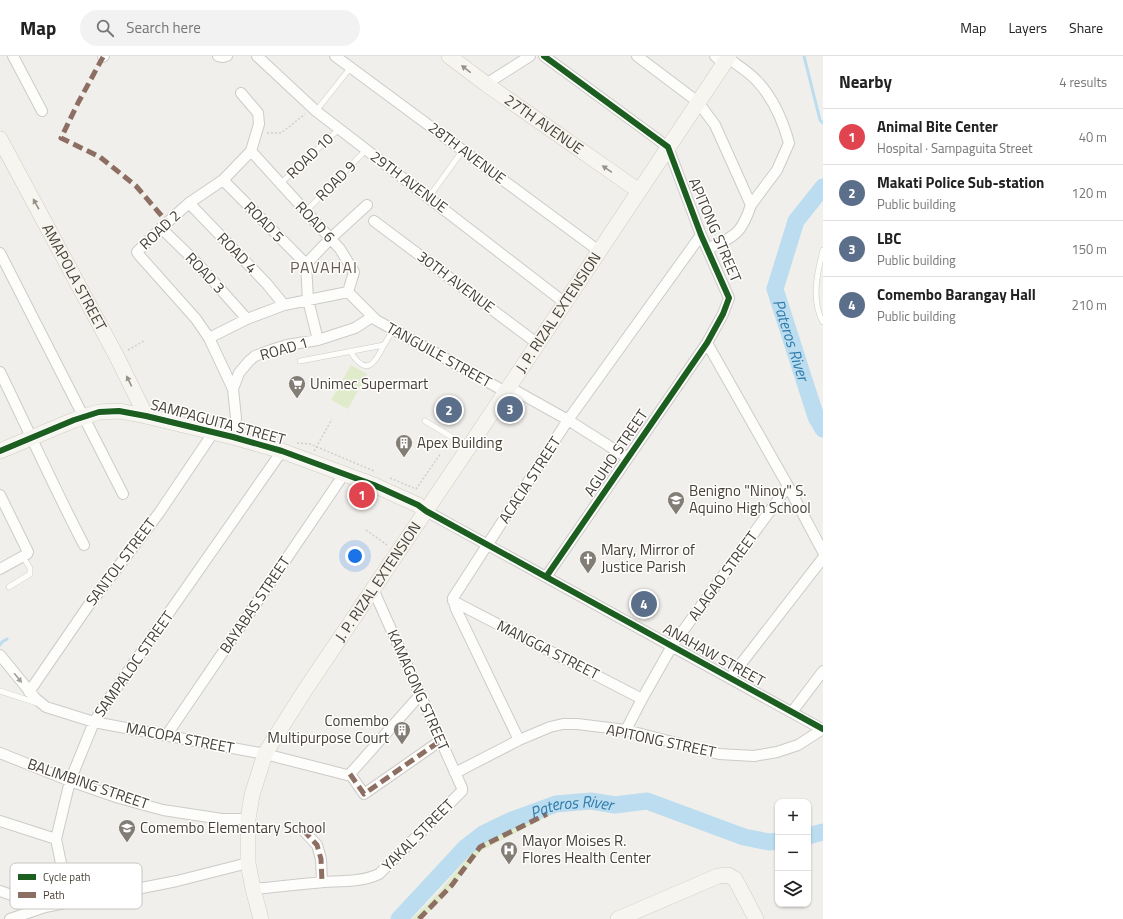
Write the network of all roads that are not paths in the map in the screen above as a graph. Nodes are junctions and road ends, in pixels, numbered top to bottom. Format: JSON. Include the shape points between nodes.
{"nodes":[{"id":1,"x":13,"y":56,"type":"edge"},
{"id":2,"x":218,"y":56,"type":"edge"},
{"id":3,"x":227,"y":56,"type":"edge"},
{"id":4,"x":257,"y":56,"type":"edge"},
{"id":5,"x":335,"y":56,"type":"edge"},
{"id":6,"x":449,"y":56,"type":"edge"},
{"id":7,"x":530,"y":56,"type":"edge"},
{"id":8,"x":544,"y":56,"type":"edge"},
{"id":9,"x":637,"y":56,"type":"edge"},
{"id":10,"x":724,"y":58,"type":"edge"},
{"id":11,"x":351,"y":67,"type":"junction"},
{"id":12,"x":486,"y":84,"type":"junction"},
{"id":13,"x":241,"y":93,"type":"dead end"},
{"id":14,"x":698,"y":102,"type":"junction"},
{"id":15,"x":315,"y":109,"type":"junction"},
{"id":16,"x":42,"y":111,"type":"dead end"},
{"id":17,"x":339,"y":129,"type":"junction"},
{"id":18,"x":0,"y":139,"type":"edge"},
{"id":19,"x":668,"y":147,"type":"junction"},
{"id":20,"x":366,"y":150,"type":"junction"},
{"id":21,"x":463,"y":150,"type":"junction"},
{"id":22,"x":251,"y":151,"type":"junction"},
{"id":23,"x":223,"y":180,"type":"junction"},
{"id":24,"x":280,"y":184,"type":"junction"},
{"id":25,"x":639,"y":191,"type":"junction"},
{"id":26,"x":429,"y":197,"type":"junction"},
{"id":27,"x":189,"y":203,"type":"junction"},
{"id":28,"x":367,"y":205,"type":"dead end"},
{"id":29,"x":751,"y":205,"type":"junction"},
{"id":30,"x":305,"y":212,"type":"junction"},
{"id":31,"x":374,"y":221,"type":"dead end"},
{"id":32,"x":161,"y":228,"type":"junction"},
{"id":33,"x":701,"y":235,"type":"junction"},
{"id":34,"x":331,"y":238,"type":"junction"},
{"id":35,"x":707,"y":248,"type":"junction"},
{"id":36,"x":823,"y":250,"type":"edge"},
{"id":37,"x":599,"y":251,"type":"junction"},
{"id":38,"x":0,"y":253,"type":"edge"},
{"id":39,"x":306,"y":264,"type":"junction"},
{"id":40,"x":348,"y":292,"type":"junction"},
{"id":41,"x":308,"y":300,"type":"junction"},
{"id":42,"x":565,"y":303,"type":"junction"},
{"id":43,"x":284,"y":305,"type":"junction"},
{"id":44,"x":372,"y":317,"type":"junction"},
{"id":45,"x":248,"y":319,"type":"junction"},
{"id":46,"x":823,"y":322,"type":"edge"},
{"id":47,"x":393,"y":330,"type":"junction"},
{"id":48,"x":209,"y":338,"type":"junction"},
{"id":49,"x":318,"y":340,"type":"junction"},
{"id":50,"x":707,"y":343,"type":"junction"},
{"id":51,"x":384,"y":344,"type":"junction"},
{"id":52,"x":538,"y":344,"type":"junction"},
{"id":53,"x":350,"y":351,"type":"junction"},
{"id":54,"x":300,"y":361,"type":"dead end"},
{"id":55,"x":0,"y":372,"type":"edge"},
{"id":56,"x":233,"y":389,"type":"junction"},
{"id":57,"x":507,"y":389,"type":"junction"},
{"id":58,"x":146,"y":416,"type":"junction"},
{"id":59,"x":84,"y":417,"type":"junction"},
{"id":60,"x":568,"y":420,"type":"junction"},
{"id":61,"x":425,"y":421,"type":"dead end"},
{"id":62,"x":213,"y":433,"type":"junction"},
{"id":63,"x":32,"y":437,"type":"junction"},
{"id":64,"x":234,"y":437,"type":"junction"},
{"id":65,"x":469,"y":447,"type":"junction"},
{"id":66,"x":0,"y":451,"type":"edge"},
{"id":67,"x":282,"y":451,"type":"junction"},
{"id":68,"x":629,"y":461,"type":"junction"},
{"id":69,"x":344,"y":474,"type":"junction"},
{"id":70,"x":788,"y":486,"type":"junction"},
{"id":71,"x":124,"y":494,"type":"dead end"},
{"id":72,"x":0,"y":495,"type":"edge"},
{"id":73,"x":426,"y":511,"type":"junction"},
{"id":74,"x":84,"y":545,"type":"dead end"},
{"id":75,"x":488,"y":545,"type":"junction"},
{"id":76,"x":823,"y":552,"type":"edge"},
{"id":77,"x":23,"y":557,"type":"junction"},
{"id":78,"x":823,"y":558,"type":"edge"},
{"id":79,"x":0,"y":569,"type":"edge"},
{"id":80,"x":546,"y":577,"type":"junction"},
{"id":81,"x":9,"y":587,"type":"dead end"},
{"id":82,"x":373,"y":589,"type":"junction"},
{"id":83,"x":453,"y":601,"type":"junction"},
{"id":84,"x":672,"y":646,"type":"junction"},
{"id":85,"x":0,"y":655,"type":"edge"},
{"id":86,"x":823,"y":671,"type":"edge"},
{"id":87,"x":730,"y":678,"type":"junction"},
{"id":88,"x":0,"y":691,"type":"edge"},
{"id":89,"x":29,"y":692,"type":"junction"},
{"id":90,"x":420,"y":695,"type":"junction"},
{"id":91,"x":642,"y":699,"type":"junction"},
{"id":92,"x":42,"y":705,"type":"junction"},
{"id":93,"x":792,"y":712,"type":"junction"},
{"id":94,"x":94,"y":722,"type":"junction"},
{"id":95,"x":823,"y":729,"type":"edge"},
{"id":96,"x":626,"y":730,"type":"junction"},
{"id":97,"x":166,"y":736,"type":"junction"},
{"id":98,"x":519,"y":740,"type":"junction"},
{"id":99,"x":440,"y":741,"type":"junction"},
{"id":100,"x":0,"y":753,"type":"edge"},
{"id":101,"x":266,"y":754,"type":"junction"},
{"id":102,"x":455,"y":773,"type":"junction"},
{"id":103,"x":350,"y":774,"type":"junction"},
{"id":104,"x":70,"y":781,"type":"junction"},
{"id":105,"x":462,"y":791,"type":"joint"},
{"id":106,"x":248,"y":819,"type":"junction"},
{"id":107,"x":0,"y":821,"type":"edge"},
{"id":108,"x":303,"y":830,"type":"dead end"},
{"id":109,"x":56,"y":839,"type":"junction"},
{"id":110,"x":61,"y":863,"type":"edge"},
{"id":111,"x":248,"y":863,"type":"junction"},
{"id":112,"x":322,"y":882,"type":"junction"},
{"id":113,"x":142,"y":888,"type":"edge"},
{"id":114,"x":253,"y":889,"type":"junction"},
{"id":115,"x":0,"y":891,"type":"edge"},
{"id":116,"x":10,"y":895,"type":"edge"},
{"id":117,"x":39,"y":909,"type":"edge"},
{"id":118,"x":10,"y":919,"type":"edge"},
{"id":119,"x":254,"y":919,"type":"edge"},
{"id":120,"x":261,"y":919,"type":"edge"},
{"id":121,"x":619,"y":919,"type":"edge"},
{"id":122,"x":756,"y":919,"type":"edge"}],
"edges":[{"from":1,"to":16,"type":"street"},
{"from":2,"to":3,"type":"street"},
{"from":4,"to":15,"type":"street","name":"29TH AVENUE"},
{"from":5,"to":11,"type":"street","name":"28TH AVENUE"},
{"from":12,"to":6,"type":"street","name":"27TH AVENUE","one_way":true},
{"from":7,"to":12,"type":"street"},
{"from":8,"to":19,"type":"street"},
{"from":9,"to":14,"type":"street"},
{"from":10,"to":14,"type":"street","name":"J. P. RIZAL EXTENSION"},
{"from":10,"to":29,"type":"street","via":[[756,80],[766,92],[782,121],[789,143],[777,170]]},
{"from":11,"to":15,"type":"lane"},
{"from":11,"to":21,"type":"street","name":"28TH AVENUE"},
{"from":25,"to":12,"type":"street","name":"27TH AVENUE","one_way":true},
{"from":13,"to":22,"type":"street","via":[[258,113],[259,124]]},
{"from":14,"to":19,"type":"street","name":"J. P. RIZAL EXTENSION"},
{"from":14,"to":29,"type":"street","via":[[715,126]]},
{"from":15,"to":17,"type":"street","name":"29TH AVENUE"},
{"from":17,"to":20,"type":"street","name":"29TH AVENUE"},
{"from":17,"to":24,"type":"lane","name":"ROAD 10"},
{"from":58,"to":18,"type":"street","name":"AMAPOLA STREET","one_way":true},
{"from":19,"to":25,"type":"street","name":"J. P. RIZAL EXTENSION"},
{"from":19,"to":33,"type":"street","name":"APITONG STREET"},
{"from":20,"to":26,"type":"street","name":"29TH AVENUE"},
{"from":20,"to":30,"type":"lane","name":"ROAD 9"},
{"from":21,"to":26,"type":"lane"},
{"from":21,"to":37,"type":"street","name":"28TH AVENUE"},
{"from":22,"to":23,"type":"street","name":"ROAD 2"},
{"from":22,"to":24,"type":"street","name":"ROAD 6"},
{"from":23,"to":27,"type":"street","name":"ROAD 2"},
{"from":23,"to":39,"type":"street","name":"ROAD 5"},
{"from":24,"to":30,"type":"street","name":"ROAD 6"},
{"from":25,"to":37,"type":"street","name":"J. P. RIZAL EXTENSION"},
{"from":26,"to":42,"type":"street","name":"29TH AVENUE"},
{"from":27,"to":32,"type":"street","name":"ROAD 2"},
{"from":27,"to":43,"type":"street","name":"ROAD 4"},
{"from":28,"to":34,"type":"street"},
{"from":29,"to":35,"type":"street","via":[[741,229],[727,240]]},
{"from":30,"to":34,"type":"street","name":"ROAD 6"},
{"from":31,"to":52,"type":"street","name":"30TH AVENUE"},
{"from":32,"to":45,"type":"street","name":"ROAD 3"},
{"from":32,"to":48,"type":"street","name":"ROAD 2","via":[[138,250],[138,254],[196,319]]},
{"from":33,"to":35,"type":"street","name":"APITONG STREET"},
{"from":33,"to":60,"type":"street","name":"ACACIA STREET"},
{"from":34,"to":39,"type":"street"},
{"from":34,"to":40,"type":"street","name":"ROAD 6","via":[[354,272]]},
{"from":35,"to":50,"type":"street","name":"APITONG STREET","via":[[729,298]]},
{"from":36,"to":46,"type":"lane","via":[[815,300]]},
{"from":37,"to":42,"type":"street","name":"J. P. RIZAL EXTENSION"},
{"from":38,"to":59,"type":"street"},
{"from":39,"to":41,"type":"street"},
{"from":40,"to":41,"type":"street"},
{"from":40,"to":44,"type":"street"},
{"from":41,"to":43,"type":"street"},
{"from":41,"to":49,"type":"street"},
{"from":42,"to":52,"type":"street","name":"J. P. RIZAL EXTENSION"},
{"from":43,"to":45,"type":"street"},
{"from":44,"to":47,"type":"street","name":"TANGUILE STREET"},
{"from":44,"to":49,"type":"street","name":"ROAD 1","via":[[355,328]]},
{"from":45,"to":48,"type":"street"},
{"from":47,"to":51,"type":"lane"},
{"from":47,"to":57,"type":"street","name":"TANGUILE STREET"},
{"from":48,"to":56,"type":"street","name":"ROAD 2"},
{"from":49,"to":56,"type":"street","name":"ROAD 1","via":[[288,345],[255,356],[241,369]]},
{"from":50,"to":68,"type":"street","name":"AGUHO STREET"},
{"from":50,"to":70,"type":"street"},
{"from":51,"to":53,"type":"lane"},
{"from":51,"to":53,"type":"lane","via":[[377,359],[369,366],[358,362]]},
{"from":52,"to":57,"type":"street","name":"J. P. RIZAL EXTENSION"},
{"from":53,"to":54,"type":"lane"},
{"from":55,"to":63,"type":"street"},
{"from":56,"to":64,"type":"street","name":"ROAD 1","via":[[236,418]]},
{"from":57,"to":60,"type":"street","name":"TANGUILE STREET"},
{"from":57,"to":65,"type":"street","name":"J. P. RIZAL EXTENSION"},
{"from":58,"to":59,"type":"street","name":"SAMPAGUITA STREET","via":[[119,411],[99,412]]},
{"from":58,"to":62,"type":"street","name":"SAMPAGUITA STREET"},
{"from":59,"to":63,"type":"street","name":"SAMPAGUITA STREET"},
{"from":59,"to":71,"type":"street"},
{"from":60,"to":68,"type":"street","name":"TANGUILE STREET"},
{"from":60,"to":75,"type":"street","name":"ACACIA STREET"},
{"from":61,"to":65,"type":"lane"},
{"from":62,"to":64,"type":"street","name":"SAMPAGUITA STREET"},
{"from":62,"to":89,"type":"street","name":"SANTOL STREET","via":[[159,513],[86,609]]},
{"from":63,"to":66,"type":"street","name":"SAMPAGUITA STREET"},
{"from":63,"to":74,"type":"street"},
{"from":64,"to":67,"type":"street","name":"SAMPAGUITA STREET"},
{"from":65,"to":73,"type":"street","name":"J. P. RIZAL EXTENSION"},
{"from":67,"to":69,"type":"street","name":"SAMPAGUITA STREET"},
{"from":67,"to":94,"type":"street","name":"SAMPALOC STREET"},
{"from":68,"to":80,"type":"street","name":"AGUHO STREET"},
{"from":69,"to":73,"type":"street","name":"SAMPAGUITA STREET","via":[[374,485]]},
{"from":69,"to":97,"type":"street","name":"BAYABAS STREET"},
{"from":70,"to":76,"type":"street"},
{"from":70,"to":84,"type":"street","name":"ALAGAO STREET"},
{"from":72,"to":77,"type":"street","via":[[28,552]]},
{"from":73,"to":75,"type":"street","name":"ANAHAW STREET"},
{"from":73,"to":82,"type":"street","name":"J. P. RIZAL EXTENSION"},
{"from":75,"to":80,"type":"street","name":"ANAHAW STREET"},
{"from":75,"to":83,"type":"street","name":"ACACIA STREET"},
{"from":77,"to":79,"type":"street"},
{"from":77,"to":81,"type":"lane","via":[[30,568],[30,574]]},
{"from":78,"to":87,"type":"street"},
{"from":80,"to":84,"type":"street","name":"ANAHAW STREET"},
{"from":82,"to":90,"type":"street","name":"KAMAGONG STREET"},
{"from":82,"to":101,"type":"street","name":"J. P. RIZAL EXTENSION","via":[[305,690]]},
{"from":83,"to":91,"type":"street","name":"MANGGA STREET"},
{"from":83,"to":98,"type":"street"},
{"from":84,"to":87,"type":"street","name":"ANAHAW STREET"},
{"from":84,"to":91,"type":"street","name":"ALAGAO STREET"},
{"from":85,"to":89,"type":"street","name":"MACOPA STREET","one_way":true},
{"from":86,"to":93,"type":"street"},
{"from":87,"to":93,"type":"street","name":"ANAHAW STREET"},
{"from":88,"to":92,"type":"lane"},
{"from":89,"to":92,"type":"street","name":"MACOPA STREET"},
{"from":90,"to":99,"type":"street","name":"KAMAGONG STREET"},
{"from":90,"to":103,"type":"street"},
{"from":91,"to":96,"type":"street","name":"ALAGAO STREET"},
{"from":92,"to":94,"type":"street","name":"MACOPA STREET"},
{"from":93,"to":95,"type":"street","name":"ANAHAW STREET"},
{"from":94,"to":97,"type":"street","name":"MACOPA STREET"},
{"from":94,"to":104,"type":"street","name":"SAMPALOC STREET"},
{"from":95,"to":96,"type":"street","name":"APITONG STREET","via":[[798,745],[754,756],[719,754]]},
{"from":96,"to":98,"type":"street","name":"APITONG STREET","via":[[563,724]]},
{"from":97,"to":101,"type":"street","name":"MACOPA STREET"},
{"from":98,"to":102,"type":"street","name":"APITONG STREET"},
{"from":99,"to":102,"type":"street","name":"KAMAGONG STREET"},
{"from":99,"to":103,"type":"street","via":[[364,794]]},
{"from":100,"to":104,"type":"street","name":"BALIMBING STREET"},
{"from":101,"to":103,"type":"street","name":"MACOPA STREET"},
{"from":101,"to":106,"type":"street","name":"J. P. RIZAL EXTENSION","via":[[252,795]]},
{"from":102,"to":105,"type":"street","name":"KAMAGONG STREET"},
{"from":104,"to":106,"type":"street","name":"BALIMBING STREET","via":[[163,810],[222,819]]},
{"from":104,"to":109,"type":"street","name":"SAMPALOC STREET"},
{"from":105,"to":112,"type":"street","name":"YAKAL STREET","via":[[379,874],[356,880]]},
{"from":106,"to":111,"type":"street","name":"J. P. RIZAL EXTENSION"},
{"from":107,"to":109,"type":"street"},
{"from":108,"to":112,"type":"street","via":[[317,845],[321,859]]},
{"from":109,"to":110,"type":"street","name":"SAMPALOC STREET"},
{"from":111,"to":113,"type":"street"},
{"from":111,"to":114,"type":"street","name":"J. P. RIZAL EXTENSION"},
{"from":112,"to":114,"type":"street","name":"YAKAL STREET"},
{"from":114,"to":119,"type":"street"},
{"from":114,"to":120,"type":"street"},
{"from":115,"to":116,"type":"street"},
{"from":117,"to":118,"type":"street"},
{"from":121,"to":122,"type":"street","via":[[718,876],[728,875],[735,879]]}]}
